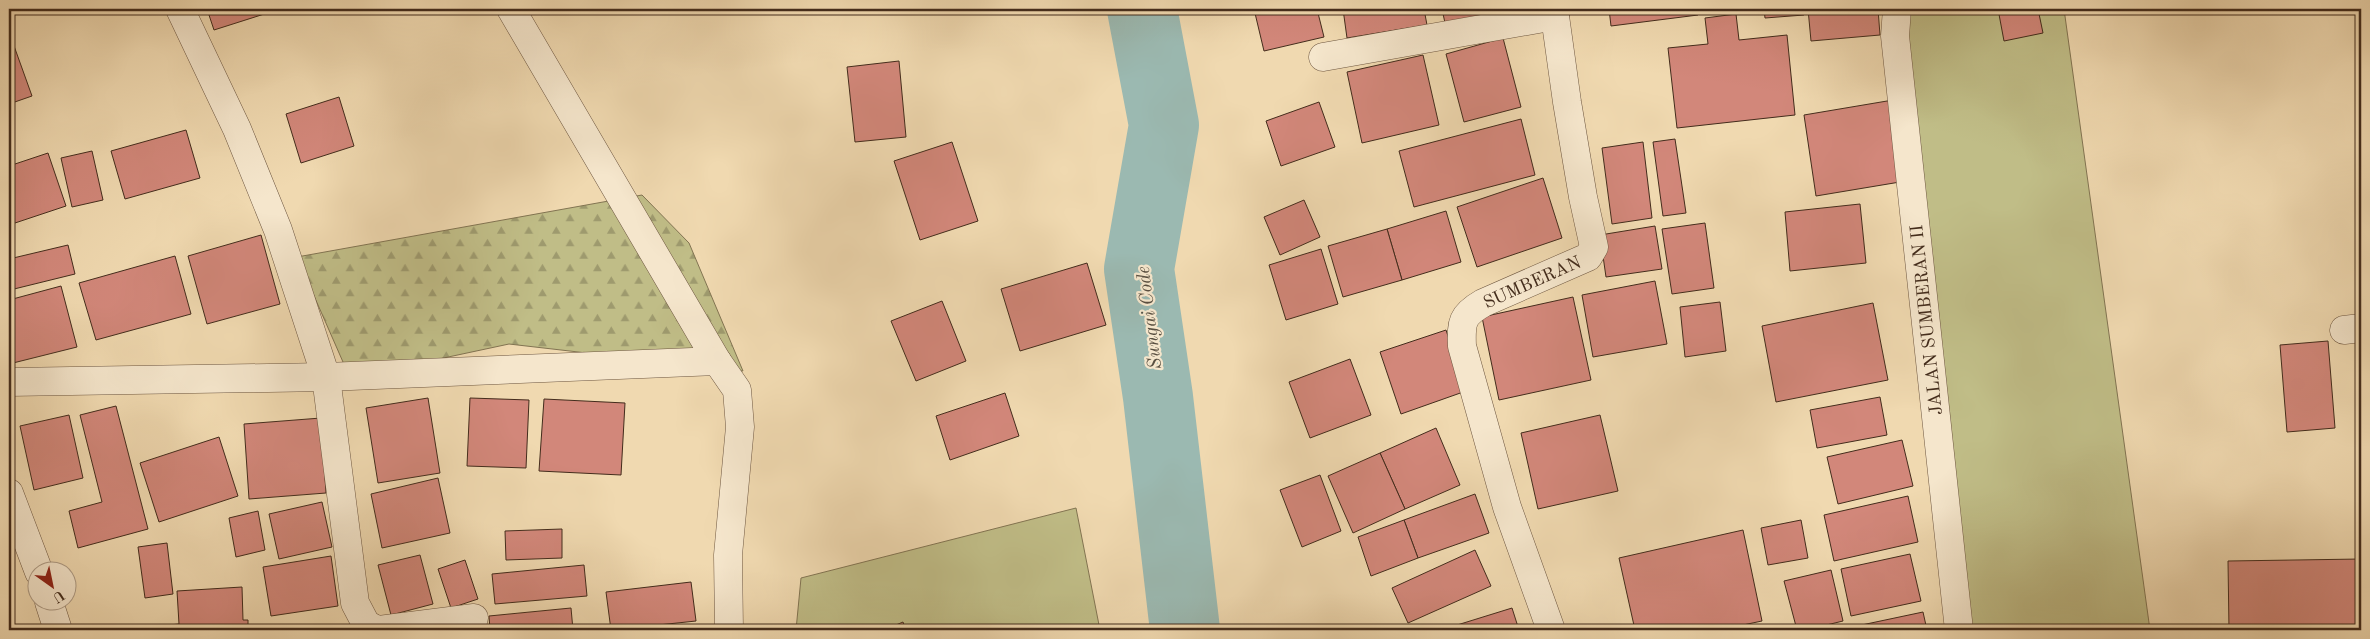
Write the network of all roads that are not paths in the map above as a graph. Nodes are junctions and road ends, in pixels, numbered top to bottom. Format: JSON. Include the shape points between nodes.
{"nodes":[{"id":1,"x":180,"y":9,"type":"edge"},
{"id":2,"x":511,"y":9,"type":"edge"},
{"id":3,"x":1897,"y":9,"type":"edge"},
{"id":4,"x":1554,"y":12,"type":"edge"},
{"id":5,"x":1323,"y":57,"type":"dead end"},
{"id":6,"x":717,"y":361,"type":"junction"},
{"id":7,"x":326,"y":378,"type":"junction"},
{"id":8,"x":9,"y":382,"type":"edge"},
{"id":9,"x":9,"y":493,"type":"edge"},
{"id":10,"x":35,"y":562,"type":"edge"},
{"id":11,"x":52,"y":612,"type":"edge"},
{"id":12,"x":474,"y":618,"type":"dead end"},
{"id":13,"x":58,"y":630,"type":"edge"},
{"id":14,"x":378,"y":630,"type":"edge"},
{"id":15,"x":729,"y":630,"type":"edge"},
{"id":16,"x":1551,"y":630,"type":"edge"},
{"id":17,"x":1959,"y":630,"type":"edge"}],
"edges":[{"from":1,"to":7,"type":"street","via":[[237,129],[274,221]]},
{"from":2,"to":6,"type":"street"},
{"from":3,"to":17,"type":"street","name":"JALAN SUMBERAN II","via":[[1895,36]]},
{"from":4,"to":5,"type":"street"},
{"from":4,"to":16,"type":"street","name":"SUMBERAN","via":[[1594,247],[1588,257],[1483,302],[1469,311],[1461,325],[1462,346],[1507,507]]},
{"from":6,"to":7,"type":"street"},
{"from":6,"to":15,"type":"street","via":[[737,390],[740,427],[728,556]]},
{"from":7,"to":8,"type":"street"},
{"from":7,"to":14,"type":"street","via":[[355,603],[366,624]]},
{"from":9,"to":10,"type":"street"},
{"from":11,"to":13,"type":"street"},
{"from":12,"to":14,"type":"street"}]}
